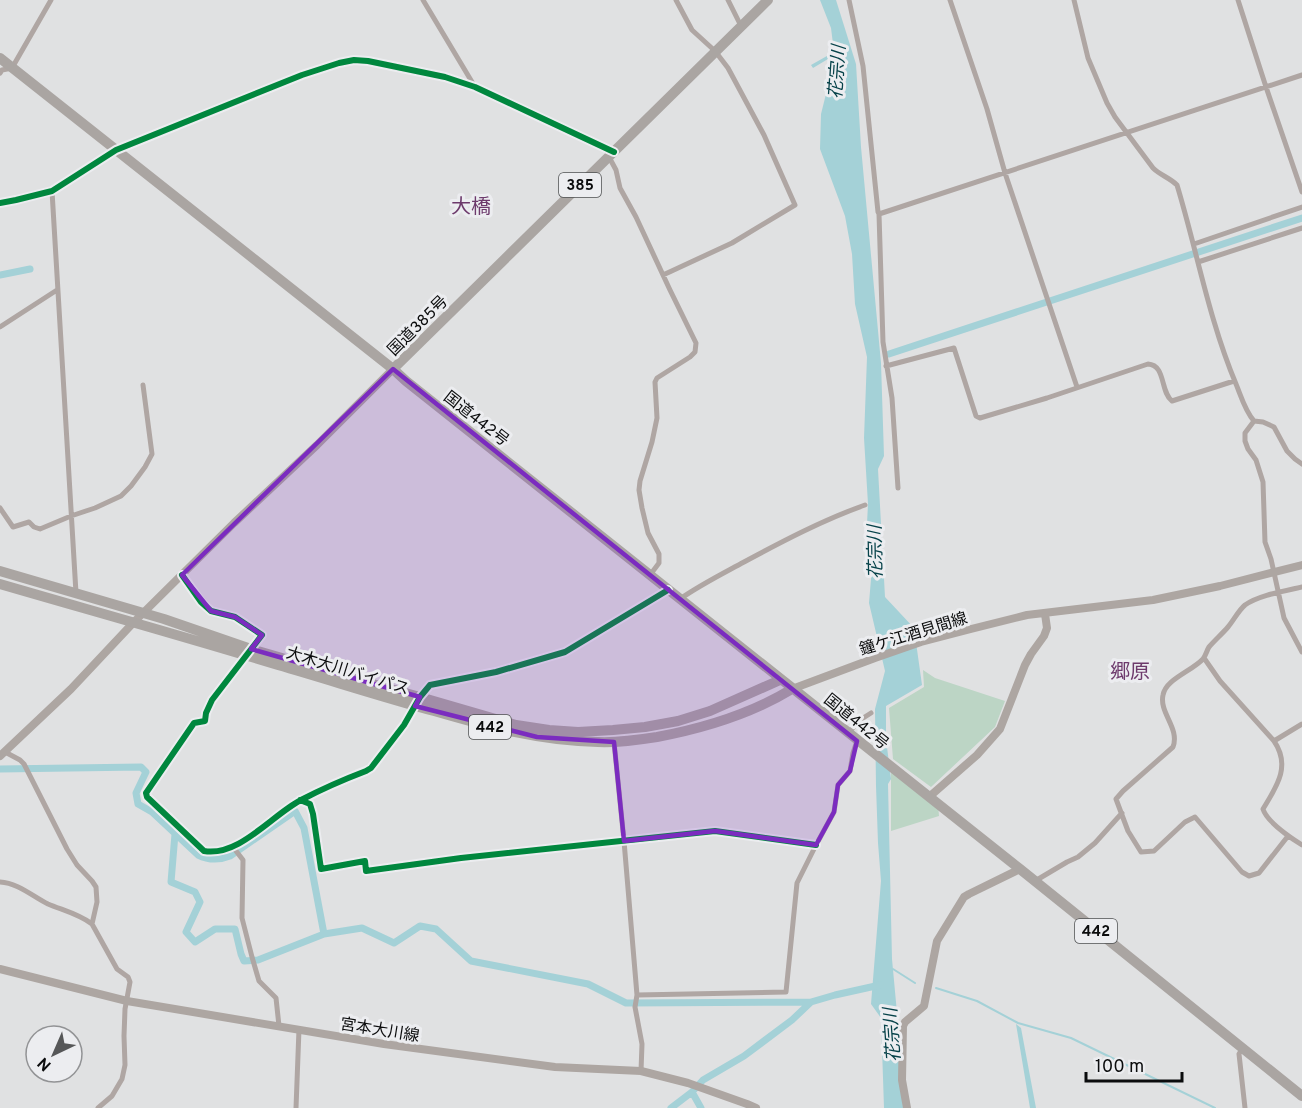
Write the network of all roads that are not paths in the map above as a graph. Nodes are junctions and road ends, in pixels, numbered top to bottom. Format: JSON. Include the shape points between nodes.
{"nodes":[{"id":1,"x":51,"y":0,"type":"edge"},
{"id":2,"x":423,"y":0,"type":"edge"},
{"id":3,"x":676,"y":0,"type":"edge"},
{"id":4,"x":728,"y":0,"type":"edge"},
{"id":5,"x":768,"y":0,"type":"edge"},
{"id":6,"x":849,"y":0,"type":"edge"},
{"id":7,"x":950,"y":0,"type":"edge"},
{"id":8,"x":1074,"y":0,"type":"edge"},
{"id":9,"x":1238,"y":0,"type":"edge"},
{"id":10,"x":741,"y":26,"type":"junction"},
{"id":11,"x":715,"y":51,"type":"junction"},
{"id":12,"x":0,"y":58,"type":"edge"},
{"id":13,"x":12,"y":68,"type":"junction"},
{"id":14,"x":0,"y":73,"type":"edge"},
{"id":15,"x":1302,"y":75,"type":"edge"},
{"id":16,"x":475,"y":87,"type":"junction"},
{"id":17,"x":1266,"y":87,"type":"junction"},
{"id":18,"x":1128,"y":133,"type":"junction"},
{"id":19,"x":116,"y":150,"type":"junction"},
{"id":20,"x":611,"y":154,"type":"junction"},
{"id":21,"x":1005,"y":173,"type":"junction"},
{"id":22,"x":52,"y":191,"type":"junction"},
{"id":23,"x":1302,"y":192,"type":"edge"},
{"id":24,"x":0,"y":203,"type":"edge"},
{"id":25,"x":1302,"y":207,"type":"edge"},
{"id":26,"x":879,"y":214,"type":"junction"},
{"id":27,"x":1302,"y":228,"type":"edge"},
{"id":28,"x":1196,"y":253,"type":"junction"},
{"id":29,"x":663,"y":275,"type":"junction"},
{"id":30,"x":57,"y":290,"type":"junction"},
{"id":31,"x":0,"y":327,"type":"edge"},
{"id":32,"x":886,"y":366,"type":"junction"},
{"id":33,"x":393,"y":369,"type":"junction"},
{"id":34,"x":1234,"y":381,"type":"junction"},
{"id":35,"x":143,"y":385,"type":"dead end"},
{"id":36,"x":1077,"y":387,"type":"junction"},
{"id":37,"x":1254,"y":421,"type":"junction"},
{"id":38,"x":1302,"y":464,"type":"edge"},
{"id":39,"x":898,"y":488,"type":"dead end"},
{"id":40,"x":865,"y":505,"type":"dead end"},
{"id":41,"x":0,"y":508,"type":"edge"},
{"id":42,"x":71,"y":516,"type":"junction"},
{"id":43,"x":1302,"y":565,"type":"edge"},
{"id":44,"x":0,"y":571,"type":"edge"},
{"id":45,"x":1274,"y":572,"type":"junction"},
{"id":46,"x":650,"y":575,"type":"junction"},
{"id":47,"x":182,"y":576,"type":"junction"},
{"id":48,"x":0,"y":584,"type":"edge"},
{"id":49,"x":1302,"y":587,"type":"edge"},
{"id":50,"x":668,"y":590,"type":"junction"},
{"id":51,"x":1278,"y":592,"type":"junction"},
{"id":52,"x":76,"y":593,"type":"junction"},
{"id":53,"x":680,"y":599,"type":"junction"},
{"id":54,"x":144,"y":614,"type":"junction"},
{"id":55,"x":1045,"y":614,"type":"junction"},
{"id":56,"x":133,"y":623,"type":"junction"},
{"id":57,"x":190,"y":634,"type":"junction"},
{"id":58,"x":248,"y":652,"type":"junction"},
{"id":59,"x":1302,"y":652,"type":"edge"},
{"id":60,"x":1204,"y":658,"type":"junction"},
{"id":61,"x":780,"y":680,"type":"junction"},
{"id":62,"x":798,"y":693,"type":"junction"},
{"id":63,"x":418,"y":701,"type":"junction"},
{"id":64,"x":871,"y":713,"type":"dead end"},
{"id":65,"x":1302,"y":724,"type":"edge"},
{"id":66,"x":613,"y":730,"type":"junction"},
{"id":67,"x":853,"y":737,"type":"junction"},
{"id":68,"x":1274,"y":741,"type":"junction"},
{"id":69,"x":614,"y":742,"type":"junction"},
{"id":70,"x":2,"y":754,"type":"edge"},
{"id":71,"x":929,"y":797,"type":"junction"},
{"id":72,"x":300,"y":800,"type":"junction"},
{"id":73,"x":1122,"y":813,"type":"junction"},
{"id":74,"x":1288,"y":836,"type":"junction"},
{"id":75,"x":624,"y":841,"type":"junction"},
{"id":76,"x":816,"y":845,"type":"junction"},
{"id":77,"x":1302,"y":845,"type":"edge"},
{"id":78,"x":236,"y":850,"type":"junction"},
{"id":79,"x":1020,"y":869,"type":"junction"},
{"id":80,"x":1035,"y":881,"type":"junction"},
{"id":81,"x":0,"y":882,"type":"edge"},
{"id":82,"x":92,"y":924,"type":"junction"},
{"id":83,"x":0,"y":969,"type":"edge"},
{"id":84,"x":636,"y":997,"type":"junction"},
{"id":85,"x":127,"y":1001,"type":"junction"},
{"id":86,"x":279,"y":1026,"type":"junction"},
{"id":87,"x":299,"y":1029,"type":"junction"},
{"id":88,"x":1242,"y":1049,"type":"junction"},
{"id":89,"x":641,"y":1071,"type":"junction"},
{"id":90,"x":1302,"y":1096,"type":"edge"},
{"id":91,"x":98,"y":1108,"type":"edge"},
{"id":92,"x":296,"y":1108,"type":"edge"},
{"id":93,"x":756,"y":1108,"type":"edge"},
{"id":94,"x":907,"y":1108,"type":"edge"},
{"id":95,"x":1245,"y":1108,"type":"edge"}],
"edges":[{"from":1,"to":13,"type":"street"},
{"from":2,"to":16,"type":"street"},
{"from":3,"to":11,"type":"street","via":[[692,30]]},
{"from":4,"to":10,"type":"street"},
{"from":5,"to":10,"type":"highway","name":"国道385号","number":"385"},
{"from":6,"to":26,"type":"street","via":[[863,66]]},
{"from":7,"to":21,"type":"street"},
{"from":8,"to":18,"type":"street","via":[[1088,58],[1107,104]]},
{"from":9,"to":17,"type":"street"},
{"from":10,"to":11,"type":"highway","name":"国道385号","number":"385"},
{"from":11,"to":20,"type":"highway","name":"国道385号","number":"385"},
{"from":11,"to":29,"type":"street","via":[[745,97],[795,205],[732,243]]},
{"from":12,"to":13,"type":"highway","name":"国道385号"},
{"from":13,"to":14,"type":"street"},
{"from":13,"to":19,"type":"highway","name":"国道385号"},
{"from":15,"to":17,"type":"street"},
{"from":16,"to":19,"type":"street","via":[[368,61],[346,62],[302,75]]},
{"from":16,"to":20,"type":"street"},
{"from":17,"to":18,"type":"street"},
{"from":17,"to":23,"type":"street"},
{"from":18,"to":21,"type":"street"},
{"from":18,"to":28,"type":"street","via":[[1153,168],[1177,185]]},
{"from":19,"to":22,"type":"street"},
{"from":19,"to":33,"type":"highway","name":"国道385号"},
{"from":20,"to":29,"type":"street","via":[[620,188]]},
{"from":20,"to":33,"type":"highway","name":"国道385号","number":"385"},
{"from":21,"to":26,"type":"street"},
{"from":21,"to":36,"type":"street"},
{"from":22,"to":24,"type":"street"},
{"from":22,"to":30,"type":"street"},
{"from":25,"to":28,"type":"street"},
{"from":26,"to":32,"type":"street"},
{"from":27,"to":28,"type":"street"},
{"from":28,"to":34,"type":"street","via":[[1215,330]]},
{"from":29,"to":46,"type":"street","via":[[697,348],[656,382],[657,418],[639,490],[648,533],[659,554],[659,563]]},
{"from":30,"to":31,"type":"street"},
{"from":30,"to":42,"type":"street"},
{"from":32,"to":36,"type":"street","via":[[954,348],[976,416],[980,418]]},
{"from":32,"to":39,"type":"street"},
{"from":33,"to":46,"type":"highway","name":"国道442号","number":"442"},
{"from":33,"to":47,"type":"main road"},
{"from":34,"to":36,"type":"street","via":[[1172,400],[1166,395],[1158,368],[1148,364]]},
{"from":34,"to":37,"type":"street"},
{"from":35,"to":42,"type":"street","via":[[150,459],[122,496]]},
{"from":37,"to":38,"type":"street","via":[[1274,427],[1287,451]]},
{"from":37,"to":45,"type":"street","via":[[1245,433],[1245,441],[1263,482],[1265,542]]},
{"from":40,"to":53,"type":"street","via":[[772,546]]},
{"from":41,"to":42,"type":"street","via":[[13,527],[29,522],[40,529]]},
{"from":42,"to":52,"type":"street"},
{"from":43,"to":45,"type":"main road","name":"鐘ケ江酒見間線"},
{"from":44,"to":52,"type":"highway","name":"大木大川バイパス","number":"442"},
{"from":45,"to":51,"type":"street"},
{"from":45,"to":55,"type":"main road","name":"鐘ケ江酒見間線","via":[[1153,600]]},
{"from":46,"to":50,"type":"highway","name":"国道442号","number":"442"},
{"from":47,"to":54,"type":"main road"},
{"from":47,"to":58,"type":"street","via":[[210,611],[235,618],[262,634]]},
{"from":48,"to":56,"type":"highway","name":"大木大川バイパス","number":"442"},
{"from":49,"to":51,"type":"street"},
{"from":50,"to":53,"type":"highway","name":"国道442号","number":"442"},
{"from":50,"to":63,"type":"street","via":[[565,652],[496,672],[430,685]]},
{"from":51,"to":59,"type":"street","via":[[1288,628]]},
{"from":51,"to":60,"type":"street","via":[[1244,606]]},
{"from":52,"to":54,"type":"highway","name":"大木大川バイパス","number":"442"},
{"from":53,"to":61,"type":"highway","name":"国道442号","number":"442"},
{"from":54,"to":56,"type":"main road"},
{"from":54,"to":57,"type":"highway","name":"大木大川バイパス","number":"442","via":[[164,619]]},
{"from":55,"to":62,"type":"main road","name":"鐘ケ江酒見間線","via":[[921,642]]},
{"from":55,"to":71,"type":"main road","via":[[1044,636],[1025,665],[1000,729]]},
{"from":56,"to":57,"type":"highway","name":"大木大川バイパス","number":"442"},
{"from":56,"to":70,"type":"main road"},
{"from":57,"to":58,"type":"highway","name":"大木大川バイパス","number":"442"},
{"from":58,"to":63,"type":"highway","name":"大木大川バイパス","number":"442"},
{"from":58,"to":78,"type":"street","via":[[208,704],[205,722],[194,723],[146,793],[204,851]]},
{"from":60,"to":68,"type":"street"},
{"from":60,"to":73,"type":"street","via":[[1164,689],[1162,703],[1175,744],[1116,799]]},
{"from":61,"to":62,"type":"highway","name":"国道442号","number":"442"},
{"from":61,"to":66,"type":"highway","name":"大木大川バイパス","number":"442","via":[[678,721]]},
{"from":62,"to":67,"type":"highway","name":"国道442号","number":"442"},
{"from":62,"to":69,"type":"highway","name":"大木大川バイパス","number":"442","via":[[714,724]]},
{"from":63,"to":66,"type":"highway","name":"大木大川バイパス","number":"442","via":[[549,730]]},
{"from":63,"to":69,"type":"highway","name":"大木大川バイパス","number":"442","via":[[487,726],[537,737]]},
{"from":63,"to":72,"type":"street","via":[[371,768]]},
{"from":64,"to":67,"type":"street","via":[[860,720]]},
{"from":65,"to":68,"type":"street"},
{"from":66,"to":69,"type":"street"},
{"from":67,"to":71,"type":"highway","name":"国道442号","number":"442"},
{"from":67,"to":76,"type":"street","via":[[850,771],[838,785],[834,812]]},
{"from":68,"to":74,"type":"street","via":[[1282,764],[1275,790],[1263,809]]},
{"from":69,"to":75,"type":"street"},
{"from":70,"to":82,"type":"street","via":[[24,764],[67,849],[96,887]]},
{"from":71,"to":79,"type":"highway","name":"国道442号","number":"442"},
{"from":72,"to":75,"type":"street","via":[[310,804],[321,869],[365,861],[366,871]]},
{"from":72,"to":78,"type":"street"},
{"from":73,"to":74,"type":"street","via":[[1141,852],[1154,851],[1195,817],[1249,876],[1259,873]]},
{"from":73,"to":80,"type":"street","via":[[1078,857]]},
{"from":74,"to":77,"type":"street"},
{"from":75,"to":76,"type":"street","via":[[715,831]]},
{"from":75,"to":84,"type":"street"},
{"from":76,"to":84,"type":"street","via":[[797,883],[786,992]]},
{"from":78,"to":86,"type":"street","via":[[243,860],[242,918],[259,981],[276,998]]},
{"from":79,"to":80,"type":"highway","name":"国道442号","number":"442"},
{"from":79,"to":94,"type":"main road","via":[[964,897],[937,941],[924,1006],[903,1026],[902,1080]]},
{"from":80,"to":88,"type":"highway","name":"国道442号","number":"442"},
{"from":81,"to":82,"type":"street","via":[[10,883]]},
{"from":82,"to":85,"type":"street","via":[[117,969],[128,977]]},
{"from":83,"to":85,"type":"main road","name":"宮本大川線"},
{"from":84,"to":89,"type":"street"},
{"from":85,"to":86,"type":"main road","name":"宮本大川線"},
{"from":85,"to":91,"type":"street","via":[[122,1079],[112,1096]]},
{"from":86,"to":87,"type":"main road","name":"宮本大川線"},
{"from":87,"to":89,"type":"main road","name":"宮本大川線","via":[[533,1064]]},
{"from":87,"to":92,"type":"street"},
{"from":88,"to":90,"type":"highway","name":"国道442号","number":"442"},
{"from":88,"to":95,"type":"street","via":[[1239,1053]]},
{"from":89,"to":93,"type":"main road","name":"宮本大川線"}]}
